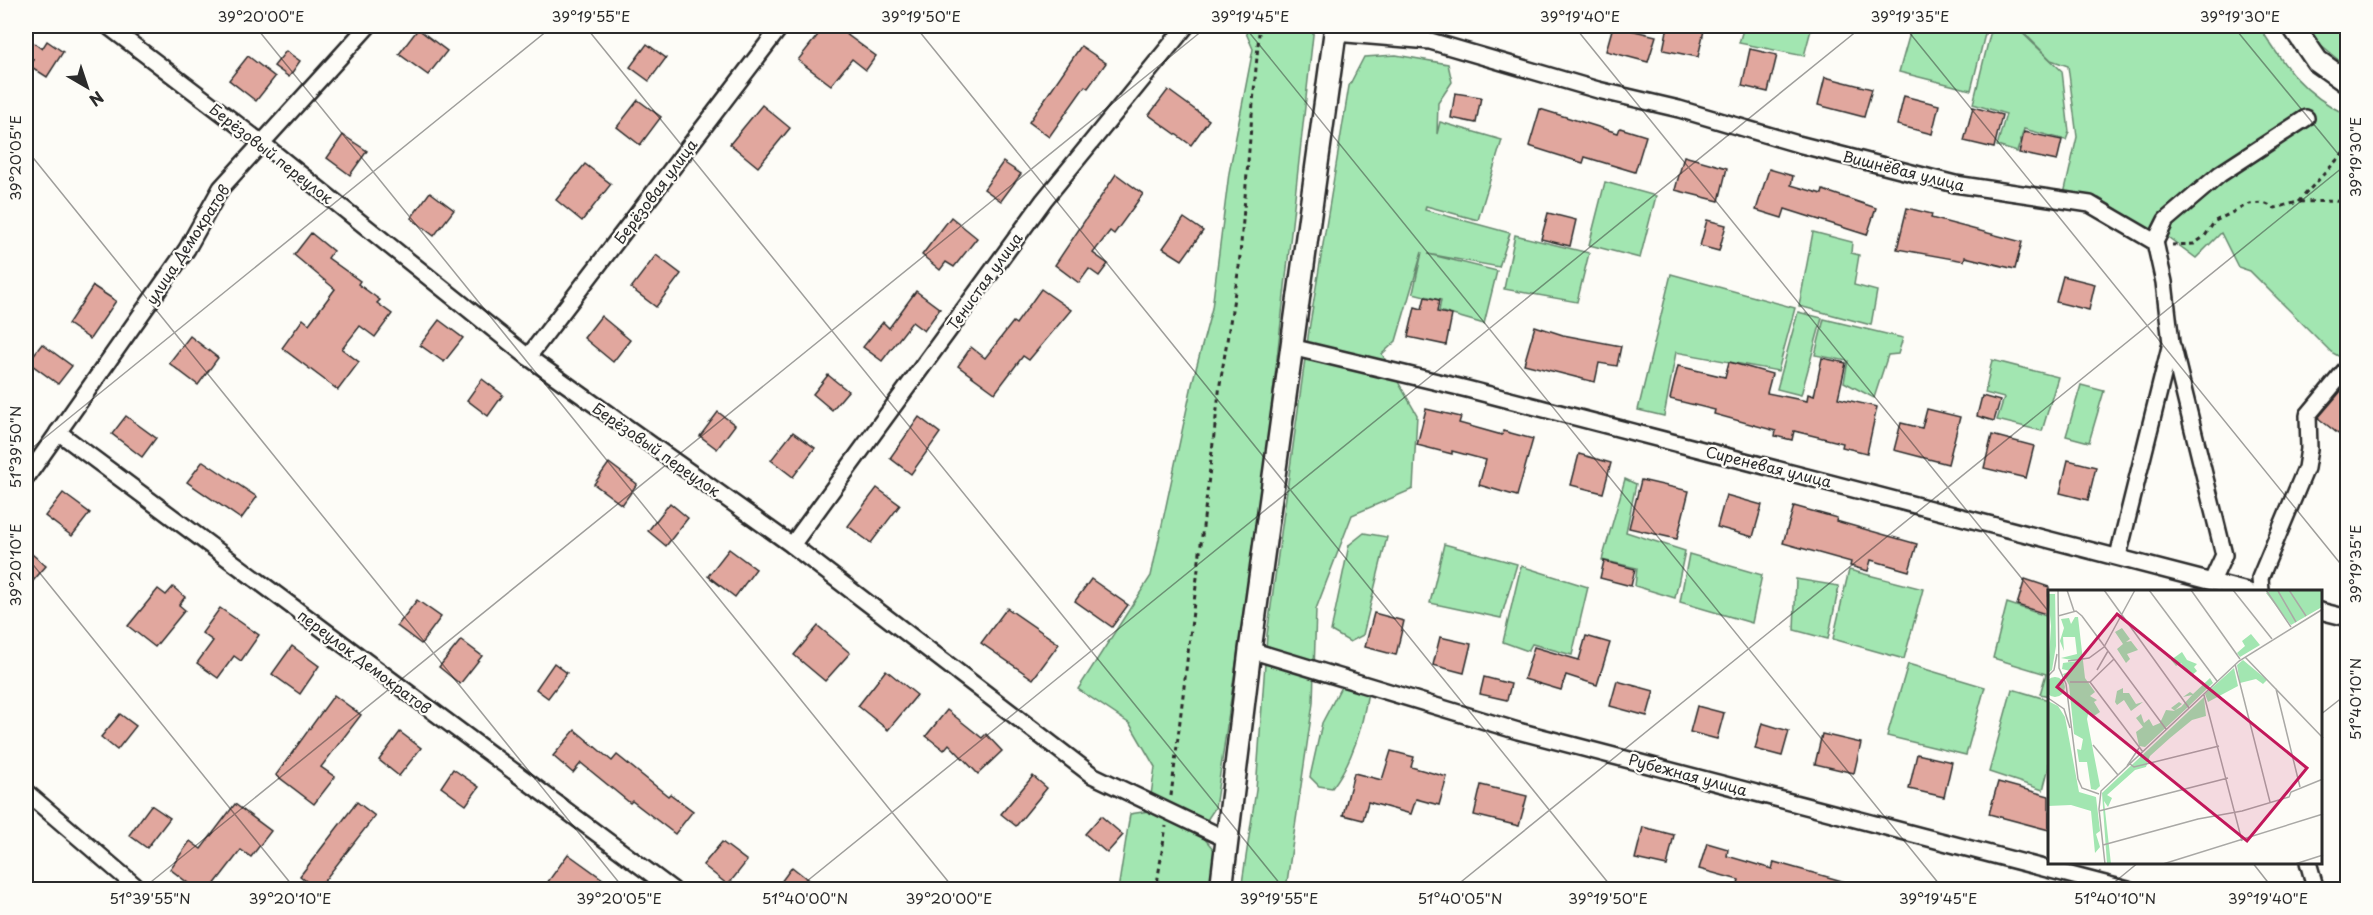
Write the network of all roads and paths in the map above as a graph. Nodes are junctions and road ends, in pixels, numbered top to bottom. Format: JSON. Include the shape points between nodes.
{"nodes":[{"id":1,"x":108,"y":26,"type":"edge"},
{"id":2,"x":368,"y":26,"type":"edge"},
{"id":3,"x":781,"y":26,"type":"edge"},
{"id":4,"x":1186,"y":26,"type":"edge"},
{"id":5,"x":1336,"y":29,"type":"edge"},
{"id":6,"x":2294,"y":29,"type":"edge"},
{"id":7,"x":1380,"y":31,"type":"edge"},
{"id":8,"x":1260,"y":33,"type":"dead end"},
{"id":9,"x":2348,"y":83,"type":"edge"},
{"id":10,"x":2306,"y":118,"type":"dead end"},
{"id":11,"x":263,"y":144,"type":"junction"},
{"id":12,"x":2348,"y":148,"type":"edge"},
{"id":13,"x":2298,"y":202,"type":"junction"},
{"id":14,"x":2348,"y":213,"type":"edge"},
{"id":15,"x":2156,"y":242,"type":"junction"},
{"id":16,"x":2171,"y":343,"type":"junction"},
{"id":17,"x":1291,"y":347,"type":"junction"},
{"id":18,"x":528,"y":357,"type":"junction"},
{"id":19,"x":2348,"y":367,"type":"edge"},
{"id":20,"x":58,"y":432,"type":"junction"},
{"id":21,"x":26,"y":478,"type":"edge"},
{"id":22,"x":792,"y":545,"type":"junction"},
{"id":23,"x":2118,"y":556,"type":"junction"},
{"id":24,"x":2212,"y":581,"type":"junction"},
{"id":25,"x":2244,"y":590,"type":"edge"},
{"id":26,"x":2262,"y":590,"type":"edge"},
{"id":27,"x":2322,"y":612,"type":"edge"},
{"id":28,"x":2348,"y":618,"type":"edge"},
{"id":29,"x":1250,"y":650,"type":"junction"},
{"id":30,"x":26,"y":792,"type":"edge"},
{"id":31,"x":1170,"y":801,"type":"dead end"},
{"id":32,"x":1167,"y":821,"type":"dead end"},
{"id":33,"x":1228,"y":840,"type":"junction"},
{"id":34,"x":2309,"y":864,"type":"edge"},
{"id":35,"x":140,"y":890,"type":"edge"},
{"id":36,"x":673,"y":890,"type":"edge"},
{"id":37,"x":1156,"y":890,"type":"edge"},
{"id":38,"x":1221,"y":890,"type":"edge"},
{"id":39,"x":2128,"y":890,"type":"edge"},
{"id":40,"x":2316,"y":890,"type":"edge"}],
"edges":[{"from":1,"to":11,"type":"street","name":"Берёзовый переулок"},
{"from":2,"to":11,"type":"street","name":"улица Демократов"},
{"from":3,"to":18,"type":"street","name":"Берёзовая улица"},
{"from":4,"to":22,"type":"street","name":"Тенистая улица","via":[[1044,200]]},
{"from":5,"to":7,"type":"street","name":"Вишнёвая улица"},
{"from":5,"to":17,"type":"street"},
{"from":6,"to":9,"type":"street","via":[[2317,61]]},
{"from":7,"to":15,"type":"street","name":"Вишнёвая улица","via":[[1431,41],[1598,90],[1955,184],[2090,204]]},
{"from":8,"to":31,"type":"path","via":[[1239,267],[1220,384]]},
{"from":10,"to":15,"type":"street","via":[[2220,174],[2166,220]]},
{"from":11,"to":18,"type":"street","name":"Берёзовый переулок"},
{"from":11,"to":20,"type":"street","name":"улица Демократов","via":[[221,188],[187,249]]},
{"from":12,"to":13,"type":"path"},
{"from":13,"to":14,"type":"path","via":[[2341,201]]},
{"from":13,"to":15,"type":"path","via":[[2275,208],[2264,203],[2249,204],[2216,221],[2194,244]]},
{"from":15,"to":16,"type":"street"},
{"from":16,"to":23,"type":"street"},
{"from":16,"to":24,"type":"street","via":[[2224,555]]},
{"from":17,"to":23,"type":"street","name":"Сиреневая улица"},
{"from":17,"to":29,"type":"street"},
{"from":18,"to":22,"type":"street","name":"Берёзовый переулок"},
{"from":19,"to":26,"type":"street","via":[[2308,415],[2307,468],[2260,578]]},
{"from":20,"to":21,"type":"street","name":"улица Демократов"},
{"from":20,"to":36,"type":"street","name":"переулок Демократов"},
{"from":22,"to":33,"type":"street","name":"Берёзовый переулок","via":[[1092,775]]},
{"from":23,"to":24,"type":"street","name":"Сиреневая улица"},
{"from":24,"to":25,"type":"street","name":"Сиреневая улица"},
{"from":27,"to":28,"type":"street"},
{"from":29,"to":33,"type":"street"},
{"from":29,"to":39,"type":"street","name":"Рубежная улица","via":[[1518,731]]},
{"from":30,"to":35,"type":"street"},
{"from":32,"to":37,"type":"path"},
{"from":33,"to":38,"type":"street"},
{"from":34,"to":40,"type":"street"}]}
